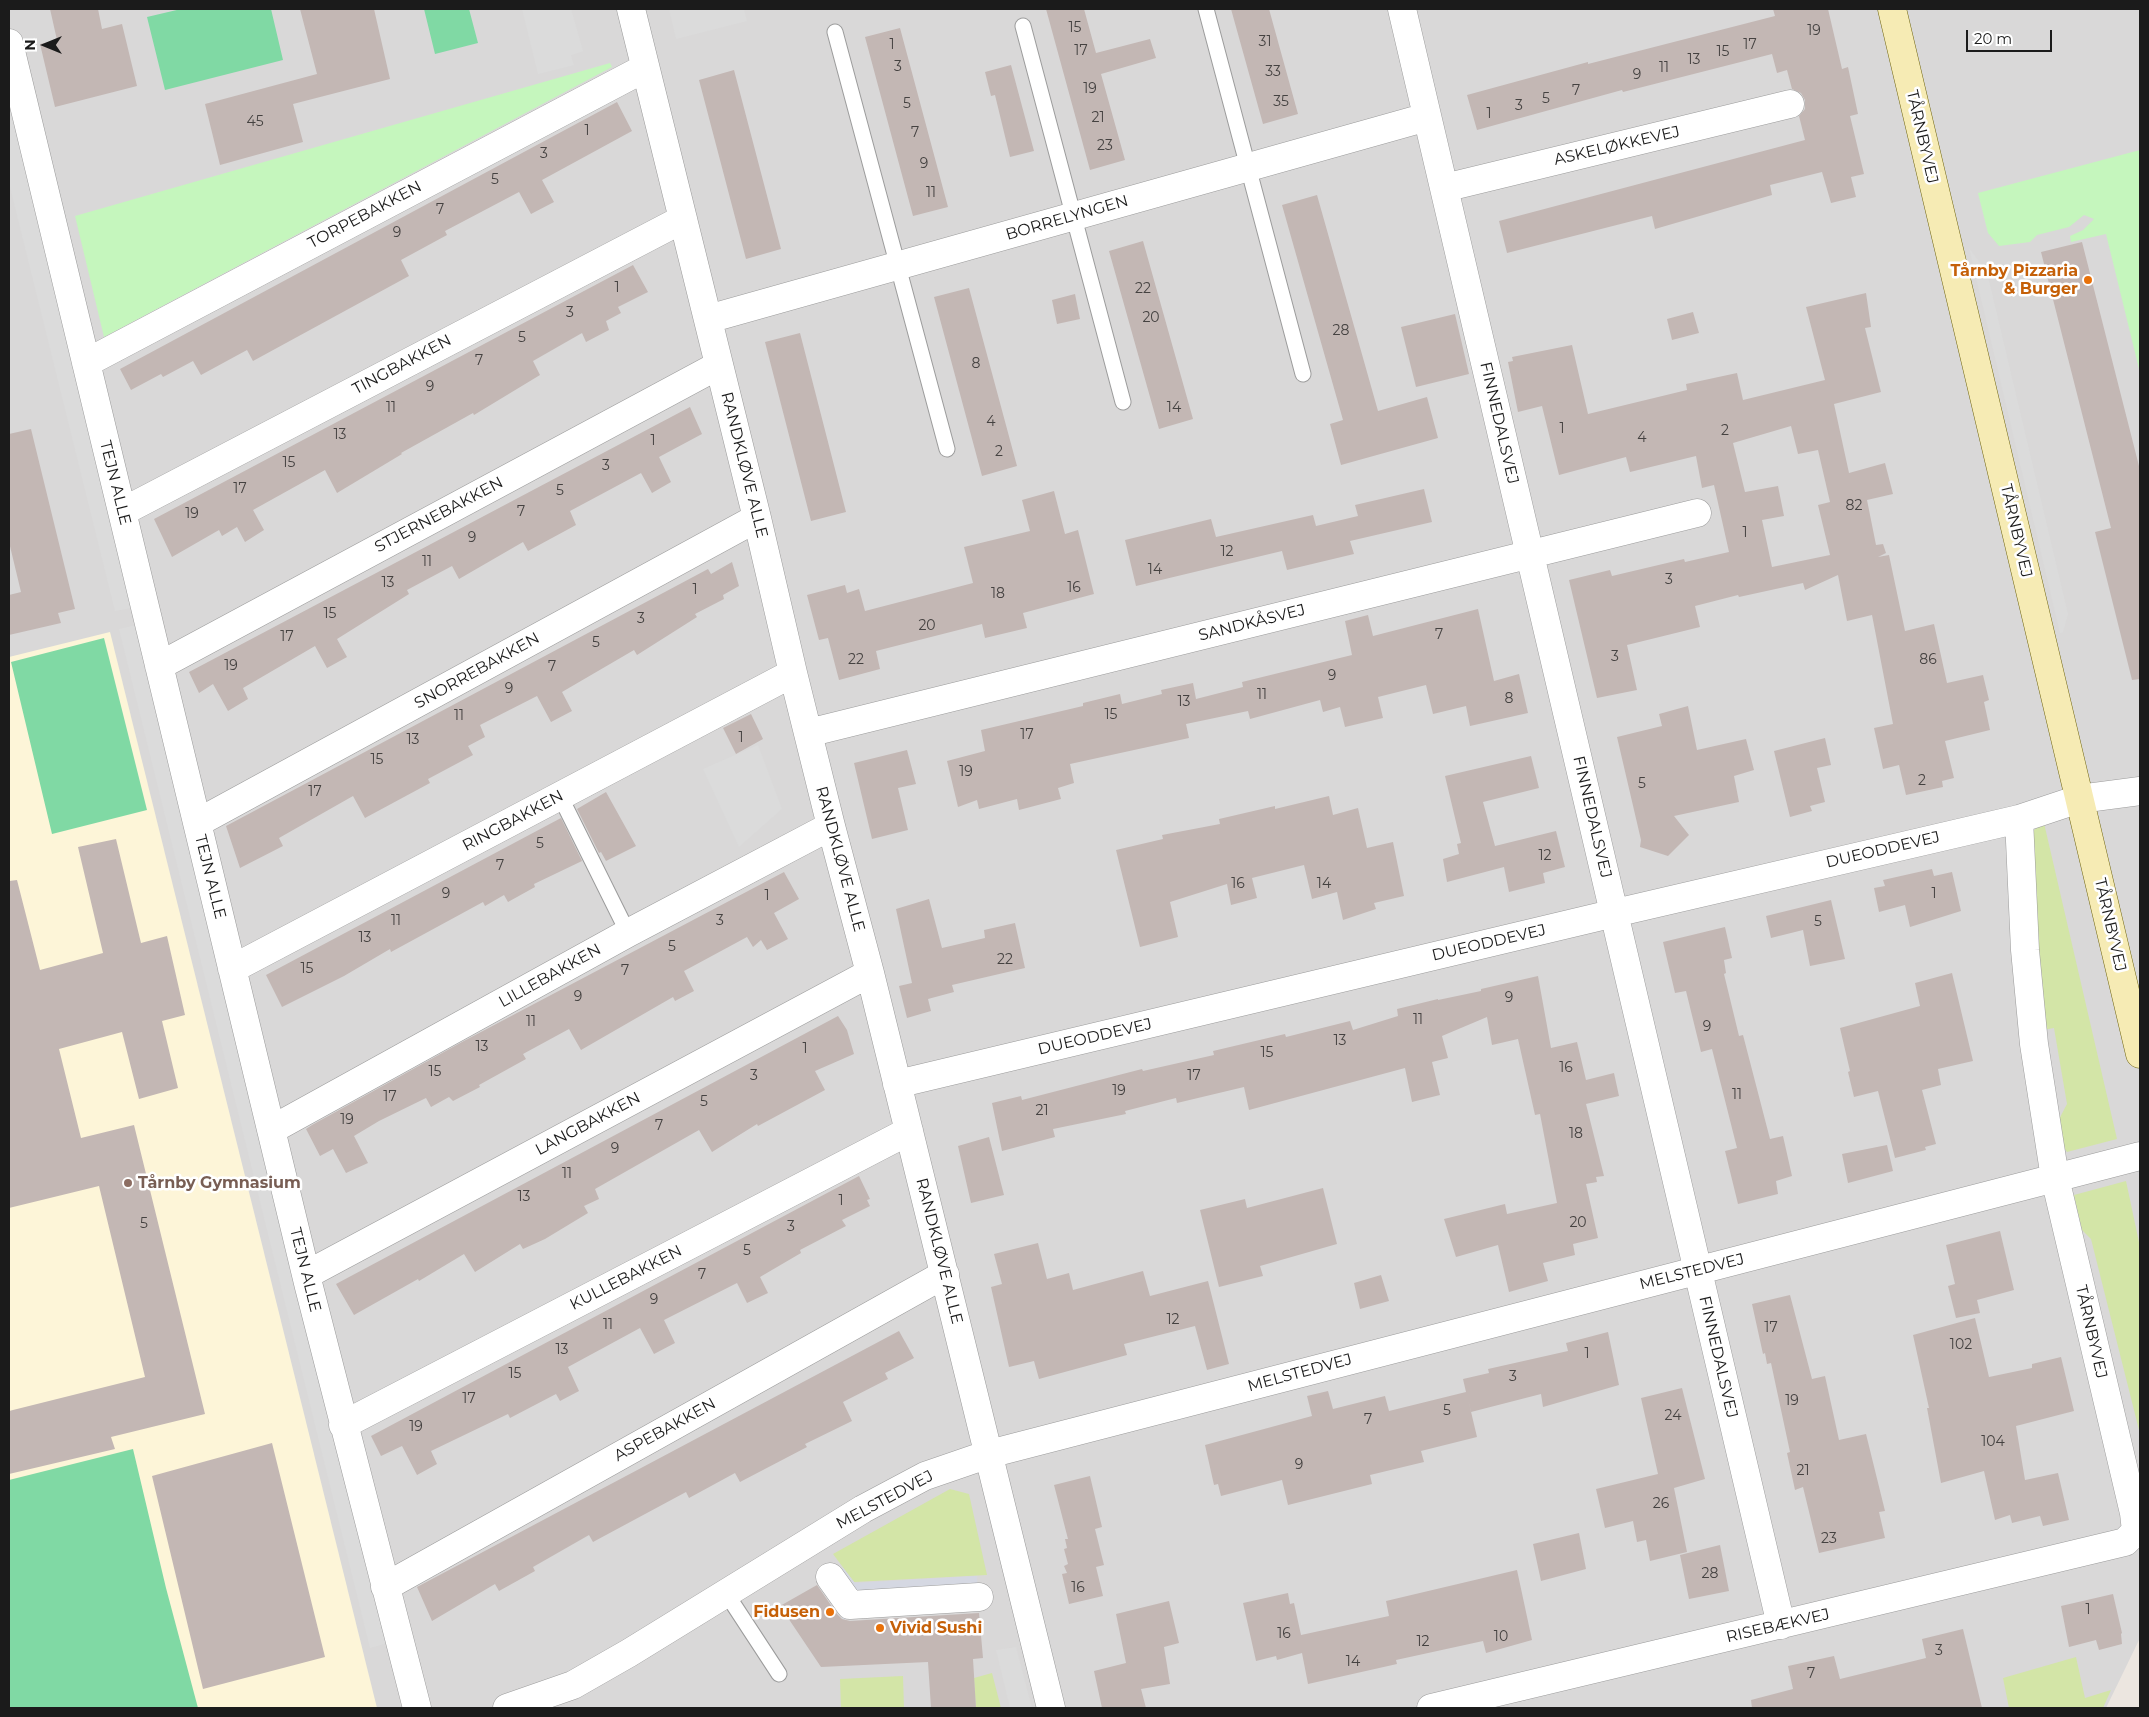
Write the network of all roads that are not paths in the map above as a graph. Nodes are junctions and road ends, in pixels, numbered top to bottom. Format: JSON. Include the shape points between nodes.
{"nodes":[{"id":1,"x":630,"y":9,"type":"edge"},
{"id":2,"x":1206,"y":9,"type":"edge"},
{"id":3,"x":1402,"y":9,"type":"edge"},
{"id":4,"x":1892,"y":9,"type":"edge"},
{"id":5,"x":1023,"y":26,"type":"dead end"},
{"id":6,"x":835,"y":32,"type":"dead end"},
{"id":7,"x":9,"y":44,"type":"edge"},
{"id":8,"x":645,"y":68,"type":"junction"},
{"id":9,"x":1790,"y":104,"type":"dead end"},
{"id":10,"x":1427,"y":118,"type":"junction"},
{"id":11,"x":1248,"y":168,"type":"junction"},
{"id":12,"x":1444,"y":188,"type":"junction"},
{"id":13,"x":1074,"y":216,"type":"junction"},
{"id":14,"x":683,"y":218,"type":"junction"},
{"id":15,"x":898,"y":265,"type":"junction"},
{"id":16,"x":708,"y":318,"type":"junction"},
{"id":17,"x":86,"y":363,"type":"junction"},
{"id":18,"x":719,"y":365,"type":"junction"},
{"id":19,"x":1303,"y":374,"type":"dead end"},
{"id":20,"x":1123,"y":402,"type":"dead end"},
{"id":21,"x":947,"y":449,"type":"dead end"},
{"id":22,"x":122,"y":512,"type":"junction"},
{"id":23,"x":1697,"y":513,"type":"dead end"},
{"id":24,"x":757,"y":518,"type":"junction"},
{"id":25,"x":1530,"y":554,"type":"junction"},
{"id":26,"x":159,"y":666,"type":"junction"},
{"id":27,"x":793,"y":673,"type":"junction"},
{"id":28,"x":808,"y":733,"type":"junction"},
{"id":29,"x":2140,"y":791,"type":"edge"},
{"id":30,"x":560,"y":796,"type":"junction"},
{"id":31,"x":2079,"y":798,"type":"junction"},
{"id":32,"x":2019,"y":818,"type":"junction"},
{"id":33,"x":197,"y":823,"type":"junction"},
{"id":34,"x":830,"y":826,"type":"junction"},
{"id":35,"x":1615,"y":913,"type":"junction"},
{"id":36,"x":628,"y":933,"type":"junction"},
{"id":37,"x":232,"y":969,"type":"junction"},
{"id":38,"x":870,"y":973,"type":"junction"},
{"id":39,"x":2140,"y":1054,"type":"edge"},
{"id":40,"x":898,"y":1084,"type":"junction"},
{"id":41,"x":271,"y":1130,"type":"junction"},
{"id":42,"x":909,"y":1131,"type":"junction"},
{"id":43,"x":2140,"y":1156,"type":"edge"},
{"id":44,"x":2055,"y":1178,"type":"junction"},
{"id":45,"x":1698,"y":1270,"type":"junction"},
{"id":46,"x":945,"y":1274,"type":"junction"},
{"id":47,"x":306,"y":1275,"type":"junction"},
{"id":48,"x":343,"y":1425,"type":"junction"},
{"id":49,"x":989,"y":1454,"type":"junction"},
{"id":50,"x":2125,"y":1542,"type":"joint"},
{"id":51,"x":830,"y":1577,"type":"dead end"},
{"id":52,"x":385,"y":1587,"type":"junction"},
{"id":53,"x":726,"y":1593,"type":"junction"},
{"id":54,"x":979,"y":1597,"type":"dead end"},
{"id":55,"x":1781,"y":1625,"type":"junction"},
{"id":56,"x":779,"y":1674,"type":"dead end"},
{"id":57,"x":417,"y":1708,"type":"edge"},
{"id":58,"x":507,"y":1708,"type":"edge"},
{"id":59,"x":1051,"y":1708,"type":"edge"},
{"id":60,"x":1431,"y":1708,"type":"edge"}],
"edges":[{"from":1,"to":8,"type":"street","name":"RANDKLØVE ALLE"},
{"from":2,"to":11,"type":"lane"},
{"from":3,"to":10,"type":"street","name":"FINNEDALSVEJ"},
{"from":4,"to":31,"type":"street","name":"TÅRNBYVEJ"},
{"from":5,"to":13,"type":"lane"},
{"from":6,"to":15,"type":"lane"},
{"from":7,"to":17,"type":"street","name":"TEJN ALLE"},
{"from":8,"to":14,"type":"street","name":"RANDKLØVE ALLE"},
{"from":8,"to":17,"type":"street","name":"TORPEBAKKEN"},
{"from":9,"to":12,"type":"street","name":"ASKELØKKEVEJ"},
{"from":10,"to":11,"type":"street","name":"BORRELYNGEN"},
{"from":10,"to":12,"type":"street","name":"FINNEDALSVEJ"},
{"from":11,"to":13,"type":"street","name":"BORRELYNGEN"},
{"from":11,"to":19,"type":"lane"},
{"from":12,"to":25,"type":"street","name":"FINNEDALSVEJ"},
{"from":13,"to":15,"type":"street","name":"BORRELYNGEN"},
{"from":13,"to":20,"type":"lane"},
{"from":14,"to":16,"type":"street","name":"RANDKLØVE ALLE"},
{"from":14,"to":22,"type":"street","name":"TINGBAKKEN"},
{"from":15,"to":16,"type":"street","name":"BORRELYNGEN"},
{"from":15,"to":21,"type":"lane"},
{"from":16,"to":18,"type":"street","name":"RANDKLØVE ALLE"},
{"from":17,"to":22,"type":"street","name":"TEJN ALLE"},
{"from":18,"to":24,"type":"street","name":"RANDKLØVE ALLE"},
{"from":18,"to":26,"type":"street","name":"STJERNEBAKKEN"},
{"from":22,"to":26,"type":"street","name":"TEJN ALLE"},
{"from":23,"to":25,"type":"street","name":"SANDKÅSVEJ"},
{"from":24,"to":27,"type":"street","name":"RANDKLØVE ALLE"},
{"from":24,"to":33,"type":"street","name":"SNORREBAKKEN"},
{"from":25,"to":28,"type":"street","name":"SANDKÅSVEJ"},
{"from":25,"to":35,"type":"street","name":"FINNEDALSVEJ"},
{"from":26,"to":33,"type":"street","name":"TEJN ALLE"},
{"from":27,"to":28,"type":"street","name":"RANDKLØVE ALLE"},
{"from":27,"to":30,"type":"street","name":"RINGBAKKEN"},
{"from":28,"to":34,"type":"street","name":"RANDKLØVE ALLE"},
{"from":29,"to":31,"type":"street","name":"DUEODDEVEJ"},
{"from":30,"to":36,"type":"lane"},
{"from":30,"to":37,"type":"street","name":"RINGBAKKEN"},
{"from":31,"to":32,"type":"street","name":"DUEODDEVEJ"},
{"from":31,"to":39,"type":"street","name":"TÅRNBYVEJ"},
{"from":32,"to":35,"type":"street","name":"DUEODDEVEJ"},
{"from":32,"to":44,"type":"street","name":"TÅRNBYVEJ","via":[[2024,950],[2033,1035]]},
{"from":33,"to":37,"type":"street","name":"TEJN ALLE"},
{"from":34,"to":36,"type":"street","name":"LILLEBAKKEN"},
{"from":34,"to":38,"type":"street","name":"RANDKLØVE ALLE"},
{"from":35,"to":40,"type":"street","name":"DUEODDEVEJ"},
{"from":35,"to":45,"type":"street","name":"FINNEDALSVEJ"},
{"from":36,"to":41,"type":"street","name":"LILLEBAKKEN"},
{"from":37,"to":41,"type":"street","name":"TEJN ALLE"},
{"from":38,"to":40,"type":"street","name":"RANDKLØVE ALLE"},
{"from":38,"to":47,"type":"street","name":"LANGBAKKEN"},
{"from":40,"to":42,"type":"street","name":"RANDKLØVE ALLE"},
{"from":41,"to":47,"type":"street","name":"TEJN ALLE"},
{"from":42,"to":46,"type":"street","name":"RANDKLØVE ALLE"},
{"from":42,"to":48,"type":"street","name":"KULLEBAKKEN"},
{"from":43,"to":44,"type":"street","name":"MELSTEDVEJ"},
{"from":44,"to":45,"type":"street","name":"MELSTEDVEJ"},
{"from":44,"to":50,"type":"street","name":"TÅRNBYVEJ","via":[[2134,1513],[2136,1531]]},
{"from":45,"to":49,"type":"street","name":"MELSTEDVEJ"},
{"from":45,"to":55,"type":"street","name":"FINNEDALSVEJ"},
{"from":46,"to":49,"type":"street","name":"RANDKLØVE ALLE"},
{"from":46,"to":52,"type":"street","name":"ASPEBAKKEN"},
{"from":47,"to":48,"type":"street","name":"TEJN ALLE"},
{"from":48,"to":52,"type":"street","name":"TEJN ALLE"},
{"from":49,"to":53,"type":"street","name":"MELSTEDVEJ","via":[[925,1476],[862,1509]]},
{"from":49,"to":59,"type":"street","name":"RANDKLØVE ALLE"},
{"from":50,"to":55,"type":"street","name":"RISEBÆKVEJ"},
{"from":51,"to":54,"type":"street","via":[[850,1605]]},
{"from":52,"to":57,"type":"street","name":"TEJN ALLE"},
{"from":53,"to":56,"type":"lane"},
{"from":53,"to":58,"type":"street","name":"MELSTEDVEJ","via":[[573,1685]]},
{"from":55,"to":60,"type":"street","name":"RISEBÆKVEJ"}]}
